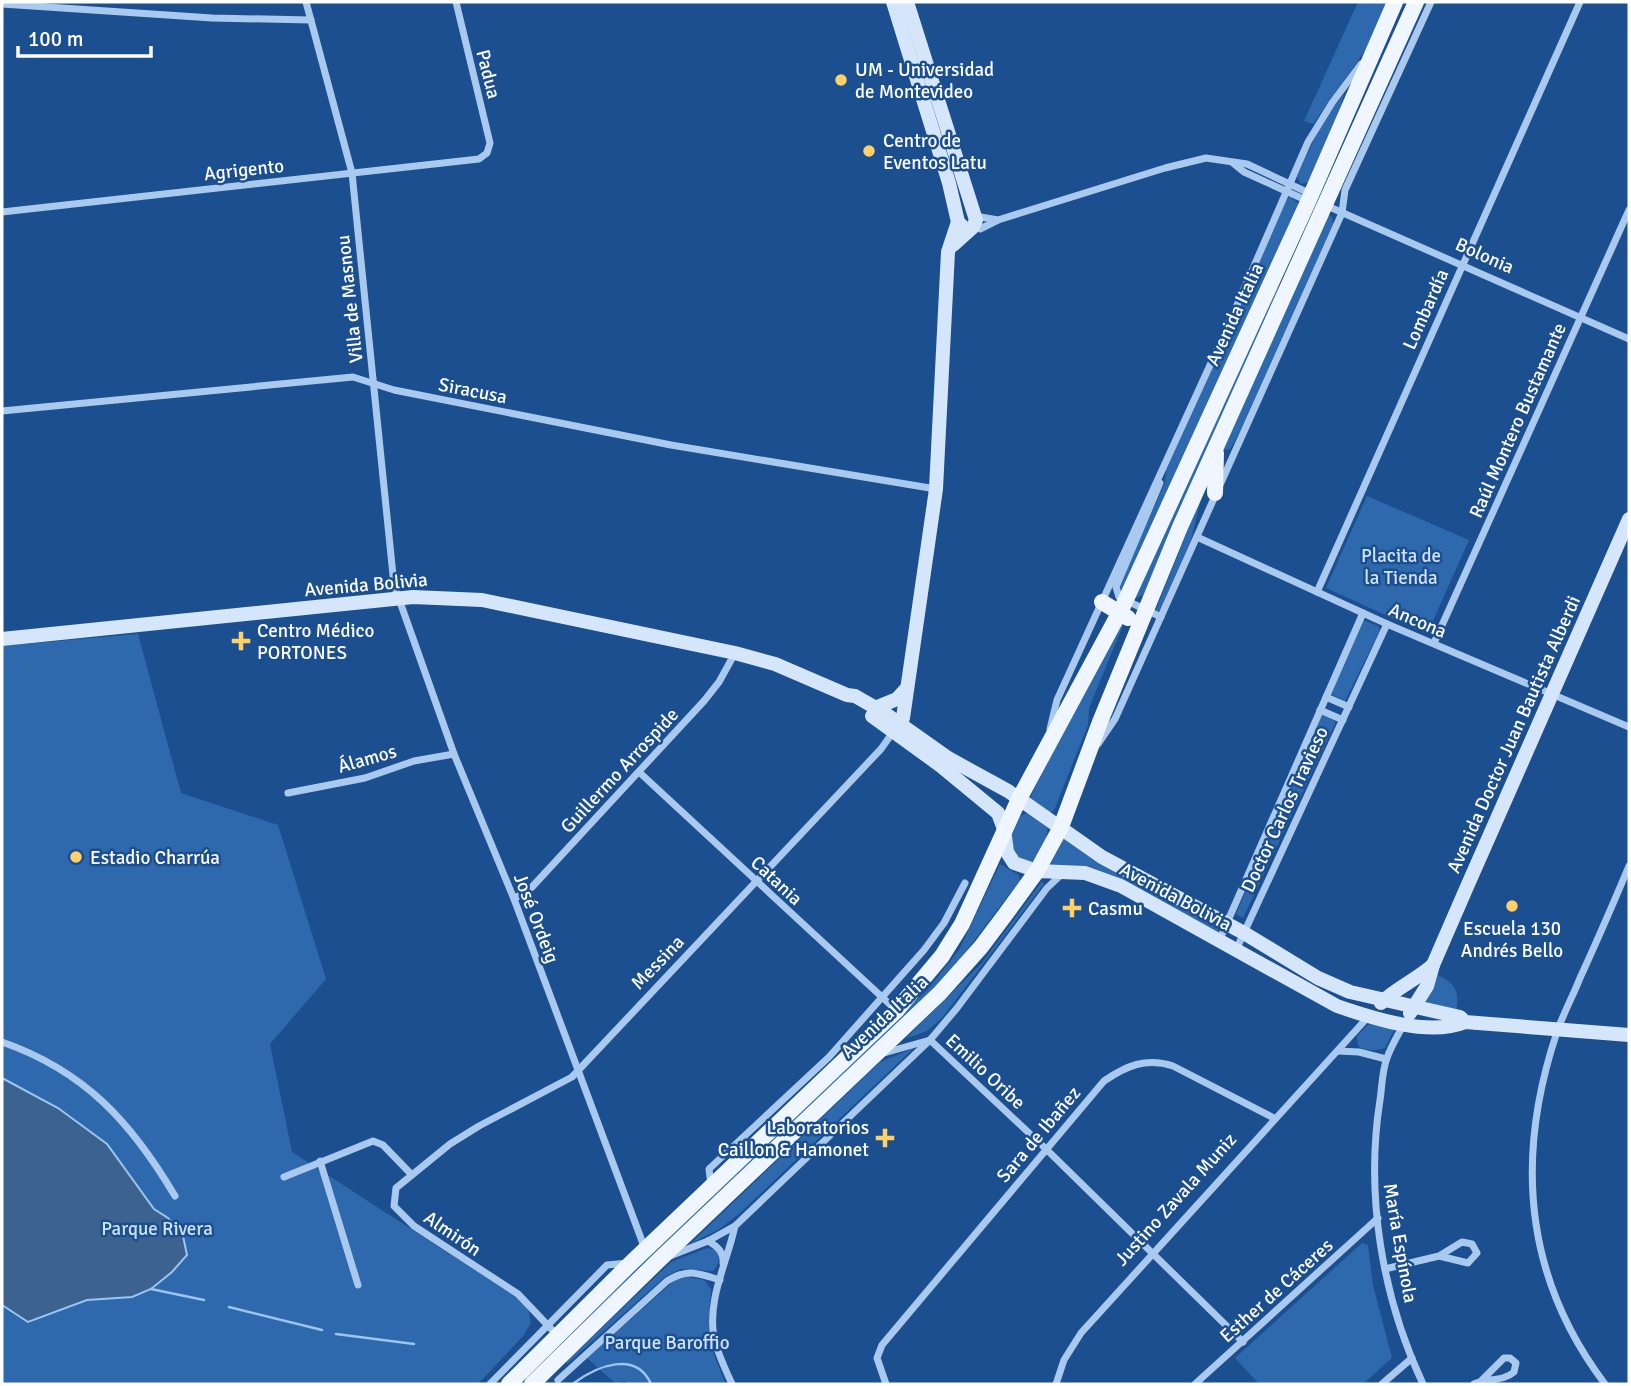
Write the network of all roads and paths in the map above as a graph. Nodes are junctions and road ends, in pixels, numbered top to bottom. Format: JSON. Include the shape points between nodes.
{"nodes":[{"id":1,"x":306,"y":2,"type":"edge"},
{"id":2,"x":456,"y":2,"type":"edge"},
{"id":3,"x":893,"y":2,"type":"edge"},
{"id":4,"x":907,"y":2,"type":"edge"},
{"id":5,"x":1395,"y":2,"type":"edge"},
{"id":6,"x":1431,"y":2,"type":"edge"},
{"id":7,"x":1580,"y":2,"type":"edge"},
{"id":8,"x":2,"y":4,"type":"edge"},
{"id":9,"x":1418,"y":9,"type":"edge"},
{"id":10,"x":311,"y":20,"type":"junction"},
{"id":11,"x":1377,"y":43,"type":"junction"},
{"id":12,"x":1388,"y":80,"type":"junction"},
{"id":13,"x":487,"y":153,"type":"joint"},
{"id":14,"x":1233,"y":163,"type":"junction"},
{"id":15,"x":352,"y":173,"type":"junction"},
{"id":16,"x":1290,"y":183,"type":"junction"},
{"id":17,"x":1286,"y":192,"type":"junction"},
{"id":18,"x":1315,"y":201,"type":"junction"},
{"id":19,"x":1629,"y":210,"type":"edge"},
{"id":20,"x":2,"y":212,"type":"edge"},
{"id":21,"x":1342,"y":213,"type":"junction"},
{"id":22,"x":998,"y":220,"type":"junction"},
{"id":23,"x":967,"y":222,"type":"junction"},
{"id":24,"x":1462,"y":265,"type":"junction"},
{"id":25,"x":1580,"y":318,"type":"junction"},
{"id":26,"x":1629,"y":339,"type":"edge"},
{"id":27,"x":373,"y":383,"type":"junction"},
{"id":28,"x":2,"y":411,"type":"edge"},
{"id":29,"x":1216,"y":447,"type":"junction"},
{"id":30,"x":1161,"y":472,"type":"junction"},
{"id":31,"x":936,"y":489,"type":"junction"},
{"id":32,"x":1215,"y":493,"type":"junction"},
{"id":33,"x":1629,"y":519,"type":"edge"},
{"id":34,"x":1197,"y":537,"type":"junction"},
{"id":35,"x":1317,"y":592,"type":"junction"},
{"id":36,"x":398,"y":598,"type":"junction"},
{"id":37,"x":1102,"y":602,"type":"junction"},
{"id":38,"x":1123,"y":606,"type":"junction"},
{"id":39,"x":1145,"y":609,"type":"junction"},
{"id":40,"x":1363,"y":613,"type":"junction"},
{"id":41,"x":1161,"y":617,"type":"junction"},
{"id":42,"x":1387,"y":624,"type":"junction"},
{"id":43,"x":2,"y":639,"type":"edge"},
{"id":44,"x":1434,"y":643,"type":"junction"},
{"id":45,"x":735,"y":653,"type":"junction"},
{"id":46,"x":907,"y":688,"type":"junction"},
{"id":47,"x":1551,"y":693,"type":"junction"},
{"id":48,"x":847,"y":695,"type":"junction"},
{"id":49,"x":1326,"y":697,"type":"junction"},
{"id":50,"x":1349,"y":707,"type":"junction"},
{"id":51,"x":876,"y":708,"type":"junction"},
{"id":52,"x":1320,"y":710,"type":"junction"},
{"id":53,"x":1343,"y":720,"type":"junction"},
{"id":54,"x":1100,"y":722,"type":"junction"},
{"id":55,"x":1629,"y":727,"type":"edge"},
{"id":56,"x":896,"y":728,"type":"junction"},
{"id":57,"x":1046,"y":747,"type":"junction"},
{"id":58,"x":454,"y":754,"type":"junction"},
{"id":59,"x":1086,"y":763,"type":"junction"},
{"id":60,"x":639,"y":772,"type":"junction"},
{"id":61,"x":288,"y":793,"type":"dead end"},
{"id":62,"x":1019,"y":799,"type":"junction"},
{"id":63,"x":1062,"y":827,"type":"junction"},
{"id":64,"x":1004,"y":830,"type":"junction"},
{"id":65,"x":1629,"y":866,"type":"edge"},
{"id":66,"x":1037,"y":871,"type":"junction"},
{"id":67,"x":1064,"y":872,"type":"junction"},
{"id":68,"x":755,"y":882,"type":"junction"},
{"id":69,"x":965,"y":883,"type":"dead end"},
{"id":70,"x":513,"y":899,"type":"junction"},
{"id":71,"x":1227,"y":925,"type":"junction"},
{"id":72,"x":1244,"y":933,"type":"junction"},
{"id":73,"x":1219,"y":941,"type":"junction"},
{"id":74,"x":1236,"y":950,"type":"junction"},
{"id":75,"x":1433,"y":965,"type":"junction"},
{"id":76,"x":882,"y":997,"type":"junction"},
{"id":77,"x":1383,"y":1001,"type":"junction"},
{"id":78,"x":1413,"y":1006,"type":"junction"},
{"id":79,"x":896,"y":1011,"type":"junction"},
{"id":80,"x":1367,"y":1017,"type":"junction"},
{"id":81,"x":1465,"y":1021,"type":"junction"},
{"id":82,"x":1404,"y":1024,"type":"junction"},
{"id":83,"x":1558,"y":1031,"type":"junction"},
{"id":84,"x":1629,"y":1035,"type":"edge"},
{"id":85,"x":930,"y":1040,"type":"junction"},
{"id":86,"x":2,"y":1042,"type":"edge"},
{"id":87,"x":1338,"y":1051,"type":"junction"},
{"id":88,"x":873,"y":1056,"type":"junction"},
{"id":89,"x":1386,"y":1059,"type":"junction"},
{"id":90,"x":578,"y":1070,"type":"junction"},
{"id":91,"x":1274,"y":1118,"type":"junction"},
{"id":92,"x":1046,"y":1149,"type":"junction"},
{"id":93,"x":320,"y":1161,"type":"junction"},
{"id":94,"x":411,"y":1174,"type":"junction"},
{"id":95,"x":285,"y":1177,"type":"dead end"},
{"id":96,"x":712,"y":1187,"type":"junction"},
{"id":97,"x":175,"y":1196,"type":"dead end"},
{"id":98,"x":1378,"y":1219,"type":"junction"},
{"id":99,"x":735,"y":1226,"type":"junction"},
{"id":100,"x":708,"y":1241,"type":"junction"},
{"id":101,"x":645,"y":1250,"type":"junction"},
{"id":102,"x":1152,"y":1253,"type":"junction"},
{"id":103,"x":1439,"y":1256,"type":"junction"},
{"id":104,"x":659,"y":1260,"type":"junction"},
{"id":105,"x":631,"y":1263,"type":"junction"},
{"id":106,"x":723,"y":1267,"type":"junction"},
{"id":107,"x":1385,"y":1269,"type":"junction"},
{"id":108,"x":720,"y":1280,"type":"junction"},
{"id":109,"x":358,"y":1285,"type":"dead end"},
{"id":110,"x":552,"y":1330,"type":"junction"},
{"id":111,"x":1242,"y":1342,"type":"junction"},
{"id":112,"x":1412,"y":1358,"type":"junction"},
{"id":113,"x":555,"y":1378,"type":"edge"},
{"id":114,"x":1477,"y":1382,"type":"edge"},
{"id":115,"x":490,"y":1384,"type":"edge"},
{"id":116,"x":509,"y":1384,"type":"edge"},
{"id":117,"x":532,"y":1384,"type":"edge"},
{"id":118,"x":732,"y":1384,"type":"edge"},
{"id":119,"x":886,"y":1384,"type":"edge"},
{"id":120,"x":1056,"y":1384,"type":"edge"},
{"id":121,"x":1195,"y":1384,"type":"edge"},
{"id":122,"x":1382,"y":1384,"type":"edge"},
{"id":123,"x":1423,"y":1384,"type":"edge"},
{"id":124,"x":1605,"y":1384,"type":"edge"}],
"edges":[{"from":1,"to":10,"type":"street","name":"Villa de Masnou"},
{"from":2,"to":13,"type":"street","name":"Padua","via":[[490,143]]},
{"from":3,"to":23,"type":"street"},
{"from":4,"to":23,"type":"street"},
{"from":5,"to":11,"type":"main road","name":"Avenida Italia"},
{"from":6,"to":9,"type":"street","name":"Avenida Italia"},
{"from":7,"to":24,"type":"street","name":"Lombardía"},
{"from":8,"to":10,"type":"street"},
{"from":9,"to":12,"type":"main road","name":"Avenida Italia"},
{"from":10,"to":15,"type":"street","name":"Villa de Masnou"},
{"from":11,"to":16,"type":"street","name":"Avenida Italia","via":[[1326,111]]},
{"from":11,"to":18,"type":"main road","name":"Avenida Italia"},
{"from":12,"to":18,"type":"main road","name":"Avenida Italia"},
{"from":12,"to":21,"type":"street","name":"Avenida Italia","via":[[1345,190]]},
{"from":13,"to":15,"type":"street","name":"Agrigento","via":[[480,159]]},
{"from":14,"to":16,"type":"street","name":"Bolonia","via":[[1247,163]]},
{"from":14,"to":17,"type":"street","name":"Bolonia"},
{"from":14,"to":22,"type":"street","name":"Bolonia","via":[[1206,158],[1191,161]]},
{"from":15,"to":20,"type":"street","name":"Agrigento"},
{"from":15,"to":27,"type":"street","name":"Villa de Masnou"},
{"from":16,"to":17,"type":"street","name":"Avenida Italia"},
{"from":16,"to":18,"type":"street","name":"Bolonia"},
{"from":17,"to":18,"type":"street","name":"Bolonia"},
{"from":17,"to":30,"type":"street","name":"Avenida Italia"},
{"from":18,"to":21,"type":"street","name":"Bolonia"},
{"from":18,"to":29,"type":"main road","name":"Avenida Italia","via":[[1287,273],[1283,299]]},
{"from":18,"to":38,"type":"main road","name":"Avenida Italia"},
{"from":19,"to":25,"type":"street","name":"Raúl Montero Bustamante"},
{"from":21,"to":24,"type":"street","name":"Bolonia"},
{"from":21,"to":32,"type":"street","name":"Avenida Italia"},
{"from":22,"to":23,"type":"street","name":"Bolonia"},
{"from":22,"to":23,"type":"street","name":"Bolonia","via":[[980,229]]},
{"from":23,"to":31,"type":"street","via":[[948,252]]},
{"from":24,"to":25,"type":"street","name":"Bolonia"},
{"from":24,"to":35,"type":"street","name":"Lombardía"},
{"from":25,"to":26,"type":"street","name":"Bolonia"},
{"from":25,"to":44,"type":"street","name":"Raúl Montero Bustamante"},
{"from":27,"to":28,"type":"street","name":"Siracusa","via":[[353,377]]},
{"from":27,"to":31,"type":"street","name":"Siracusa","via":[[671,445]]},
{"from":27,"to":36,"type":"street","name":"Villa de Masnou","via":[[391,571]]},
{"from":29,"to":32,"type":"main road"},
{"from":29,"to":39,"type":"main road","name":"Avenida Italia"},
{"from":30,"to":37,"type":"street","name":"Avenida Italia"},
{"from":30,"to":38,"type":"street","name":"Avenida Italia","via":[[1151,509],[1116,587]]},
{"from":31,"to":46,"type":"street"},
{"from":32,"to":34,"type":"street","name":"Avenida Italia"},
{"from":33,"to":47,"type":"street","name":"Avenida Doctor Juan Bautista Alberdi"},
{"from":34,"to":35,"type":"street","name":"Ancona"},
{"from":34,"to":41,"type":"street","name":"Avenida Italia"},
{"from":35,"to":40,"type":"street","name":"Ancona"},
{"from":36,"to":43,"type":"street","name":"Avenida Bolivia"},
{"from":36,"to":45,"type":"street","name":"Avenida Bolivia","via":[[482,600]]},
{"from":36,"to":58,"type":"street","name":"José Ordeig"},
{"from":37,"to":38,"type":"main road"},
{"from":37,"to":57,"type":"street","name":"Avenida Italia","via":[[1057,700]]},
{"from":38,"to":39,"type":"street"},
{"from":38,"to":54,"type":"main road","via":[[1130,622],[1099,697]]},
{"from":38,"to":57,"type":"main road","name":"Avenida Italia"},
{"from":39,"to":41,"type":"street"},
{"from":39,"to":54,"type":"main road","name":"Avenida Italia"},
{"from":40,"to":42,"type":"street","name":"Ancona"},
{"from":40,"to":49,"type":"street","name":"Doctor Carlos Travieso"},
{"from":41,"to":59,"type":"street","name":"Avenida Italia","via":[[1115,719]]},
{"from":42,"to":44,"type":"street","name":"Ancona"},
{"from":42,"to":50,"type":"street","name":"Doctor Carlos Travieso"},
{"from":44,"to":47,"type":"street","name":"Ancona"},
{"from":45,"to":48,"type":"street","name":"Avenida Bolivia","via":[[775,664]]},
{"from":45,"to":60,"type":"street","name":"Guillermo Arrospide","via":[[704,701]]},
{"from":46,"to":51,"type":"street","via":[[897,699]]},
{"from":46,"to":56,"type":"street","via":[[903,718]]},
{"from":47,"to":55,"type":"street","name":"Ancona"},
{"from":47,"to":75,"type":"street","name":"Avenida Doctor Juan Bautista Alberdi"},
{"from":48,"to":51,"type":"street","name":"Avenida Bolivia"},
{"from":48,"to":56,"type":"street","name":"Avenida Bolivia"},
{"from":49,"to":50,"type":"street"},
{"from":49,"to":52,"type":"street","name":"Doctor Carlos Travieso"},
{"from":50,"to":53,"type":"street","name":"Doctor Carlos Travieso"},
{"from":51,"to":56,"type":"street","name":"Avenida Bolivia"},
{"from":52,"to":53,"type":"street","name":"Doctor Carlos Travieso"},
{"from":52,"to":71,"type":"street","name":"Doctor Carlos Travieso"},
{"from":53,"to":72,"type":"street","name":"Doctor Carlos Travieso"},
{"from":54,"to":59,"type":"main road","name":"Avenida Italia"},
{"from":56,"to":62,"type":"street","name":"Avenida Bolivia"},
{"from":56,"to":64,"type":"street","name":"Avenida Bolivia","via":[[991,806]]},
{"from":56,"to":68,"type":"street","name":"Messina"},
{"from":57,"to":62,"type":"main road","name":"Avenida Italia"},
{"from":58,"to":61,"type":"street","name":"Álamos"},
{"from":58,"to":70,"type":"street","name":"José Ordeig"},
{"from":59,"to":63,"type":"main road","name":"Avenida Italia"},
{"from":60,"to":68,"type":"street","name":"Catania"},
{"from":60,"to":70,"type":"street","name":"Guillermo Arrospide","via":[[532,887]]},
{"from":62,"to":63,"type":"street","name":"Avenida Bolivia"},
{"from":62,"to":64,"type":"main road","name":"Avenida Italia"},
{"from":63,"to":66,"type":"main road","name":"Avenida Italia"},
{"from":63,"to":71,"type":"street","name":"Avenida Bolivia","via":[[1102,857]]},
{"from":64,"to":66,"type":"street","name":"Avenida Bolivia","via":[[1011,859]]},
{"from":64,"to":79,"type":"main road","name":"Avenida Italia","via":[[962,924],[929,975]]},
{"from":65,"to":83,"type":"street"},
{"from":66,"to":67,"type":"street","name":"Avenida Bolivia"},
{"from":66,"to":88,"type":"main road","name":"Avenida Italia","via":[[954,978]]},
{"from":67,"to":73,"type":"street","name":"Avenida Bolivia","via":[[1085,873],[1121,886]]},
{"from":67,"to":85,"type":"street","name":"Avenida Italia"},
{"from":68,"to":76,"type":"street","name":"Catania"},
{"from":68,"to":90,"type":"street","name":"Messina"},
{"from":69,"to":76,"type":"street","name":"Avenida Italia","via":[[925,950]]},
{"from":70,"to":90,"type":"street","name":"José Ordeig"},
{"from":71,"to":72,"type":"street","name":"Avenida Bolivia"},
{"from":71,"to":73,"type":"street","name":"Doctor Carlos Travieso"},
{"from":72,"to":74,"type":"street","name":"Doctor Carlos Travieso"},
{"from":72,"to":77,"type":"street","name":"Avenida Bolivia","via":[[1318,978]]},
{"from":73,"to":74,"type":"street","name":"Avenida Bolivia"},
{"from":74,"to":80,"type":"street","name":"Avenida Bolivia","via":[[1337,1006]]},
{"from":75,"to":77,"type":"street"},
{"from":75,"to":78,"type":"street","name":"Avenida Doctor Juan Bautista Alberdi","via":[[1427,986]]},
{"from":76,"to":79,"type":"street","name":"Catania"},
{"from":76,"to":96,"type":"street","name":"Avenida Italia","via":[[829,1056],[709,1169]]},
{"from":77,"to":78,"type":"street","name":"Avenida Bolivia"},
{"from":77,"to":80,"type":"street","name":"Justino Zavala Muniz"},
{"from":78,"to":81,"type":"street","name":"Avenida Bolivia"},
{"from":78,"to":82,"type":"street","name":"Avenida Doctor Juan Bautista Alberdi"},
{"from":79,"to":96,"type":"main road","name":"Avenida Italia"},
{"from":80,"to":82,"type":"street","name":"Avenida Bolivia"},
{"from":80,"to":87,"type":"street","name":"Justino Zavala Muniz"},
{"from":81,"to":82,"type":"street","name":"Avenida Bolivia","via":[[1456,1025]]},
{"from":81,"to":83,"type":"street","name":"Avenida Bolivia"},
{"from":82,"to":89,"type":"street","name":"María Espínola"},
{"from":83,"to":84,"type":"street","name":"Avenida Bolivia"},
{"from":83,"to":124,"type":"street","via":[[1542,1087],[1534,1142],[1536,1225],[1544,1268],[1565,1322]]},
{"from":85,"to":88,"type":"street","name":"Emilio Oribe"},
{"from":85,"to":92,"type":"street","name":"Emilio Oribe"},
{"from":85,"to":99,"type":"street","name":"Avenida Italia"},
{"from":86,"to":97,"type":"street","via":[[56,1065],[91,1090],[154,1161]]},
{"from":87,"to":89,"type":"street"},
{"from":87,"to":91,"type":"street","name":"Justino Zavala Muniz"},
{"from":88,"to":104,"type":"main road","name":"Avenida Italia"},
{"from":89,"to":98,"type":"street","name":"María Espínola","via":[[1375,1133]]},
{"from":90,"to":94,"type":"street","name":"Messina","via":[[479,1126]]},
{"from":90,"to":101,"type":"street","name":"José Ordeig"},
{"from":91,"to":92,"type":"street","name":"Sara de Ibañez","via":[[1173,1066],[1150,1062],[1119,1071],[1104,1081]]},
{"from":91,"to":102,"type":"street","name":"Justino Zavala Muniz"},
{"from":92,"to":102,"type":"street","name":"Emilio Oribe"},
{"from":92,"to":119,"type":"street","name":"Sara de Ibañez","via":[[882,1345],[877,1354]]},
{"from":93,"to":94,"type":"street","via":[[368,1142],[383,1145]]},
{"from":93,"to":95,"type":"street"},
{"from":93,"to":109,"type":"street"},
{"from":94,"to":110,"type":"street","name":"Almirón","via":[[394,1192],[399,1213],[518,1294]]},
{"from":96,"to":101,"type":"main road","name":"Avenida Italia"},
{"from":98,"to":107,"type":"street","name":"María Espínola"},
{"from":98,"to":111,"type":"street","name":"Esther de Cáceres"},
{"from":99,"to":100,"type":"street","name":"Avenida Italia"},
{"from":99,"to":106,"type":"street"},
{"from":100,"to":104,"type":"street","name":"Avenida Italia"},
{"from":100,"to":106,"type":"street","via":[[722,1253]]},
{"from":101,"to":105,"type":"main road","name":"Avenida Italia"},
{"from":102,"to":111,"type":"street","name":"Emilio Oribe"},
{"from":102,"to":120,"type":"street","name":"Justino Zavala Muniz","via":[[1081,1333]]},
{"from":103,"to":103,"type":"street","via":[[1462,1242],[1472,1244],[1477,1253],[1468,1262]]},
{"from":103,"to":107,"type":"street"},
{"from":104,"to":113,"type":"main road","name":"Avenida Italia"},
{"from":105,"to":110,"type":"main road","name":"Avenida Italia"},
{"from":105,"to":110,"type":"street","name":"Avenida Italia","via":[[607,1265]]},
{"from":106,"to":108,"type":"street"},
{"from":107,"to":112,"type":"street","name":"María Espínola"},
{"from":108,"to":113,"type":"street","name":"Avenida Italia","via":[[680,1273]]},
{"from":108,"to":118,"type":"street","via":[[713,1327]]},
{"from":110,"to":115,"type":"street","name":"Avenida Italia"},
{"from":110,"to":116,"type":"main road","name":"Avenida Italia"},
{"from":111,"to":121,"type":"street","name":"Esther de Cáceres"},
{"from":112,"to":122,"type":"street"},
{"from":112,"to":123,"type":"street","name":"María Espínola"},
{"from":113,"to":117,"type":"main road","name":"Avenida Italia"},
{"from":114,"to":114,"type":"street","via":[[1504,1358],[1516,1363],[1509,1377]]}]}
